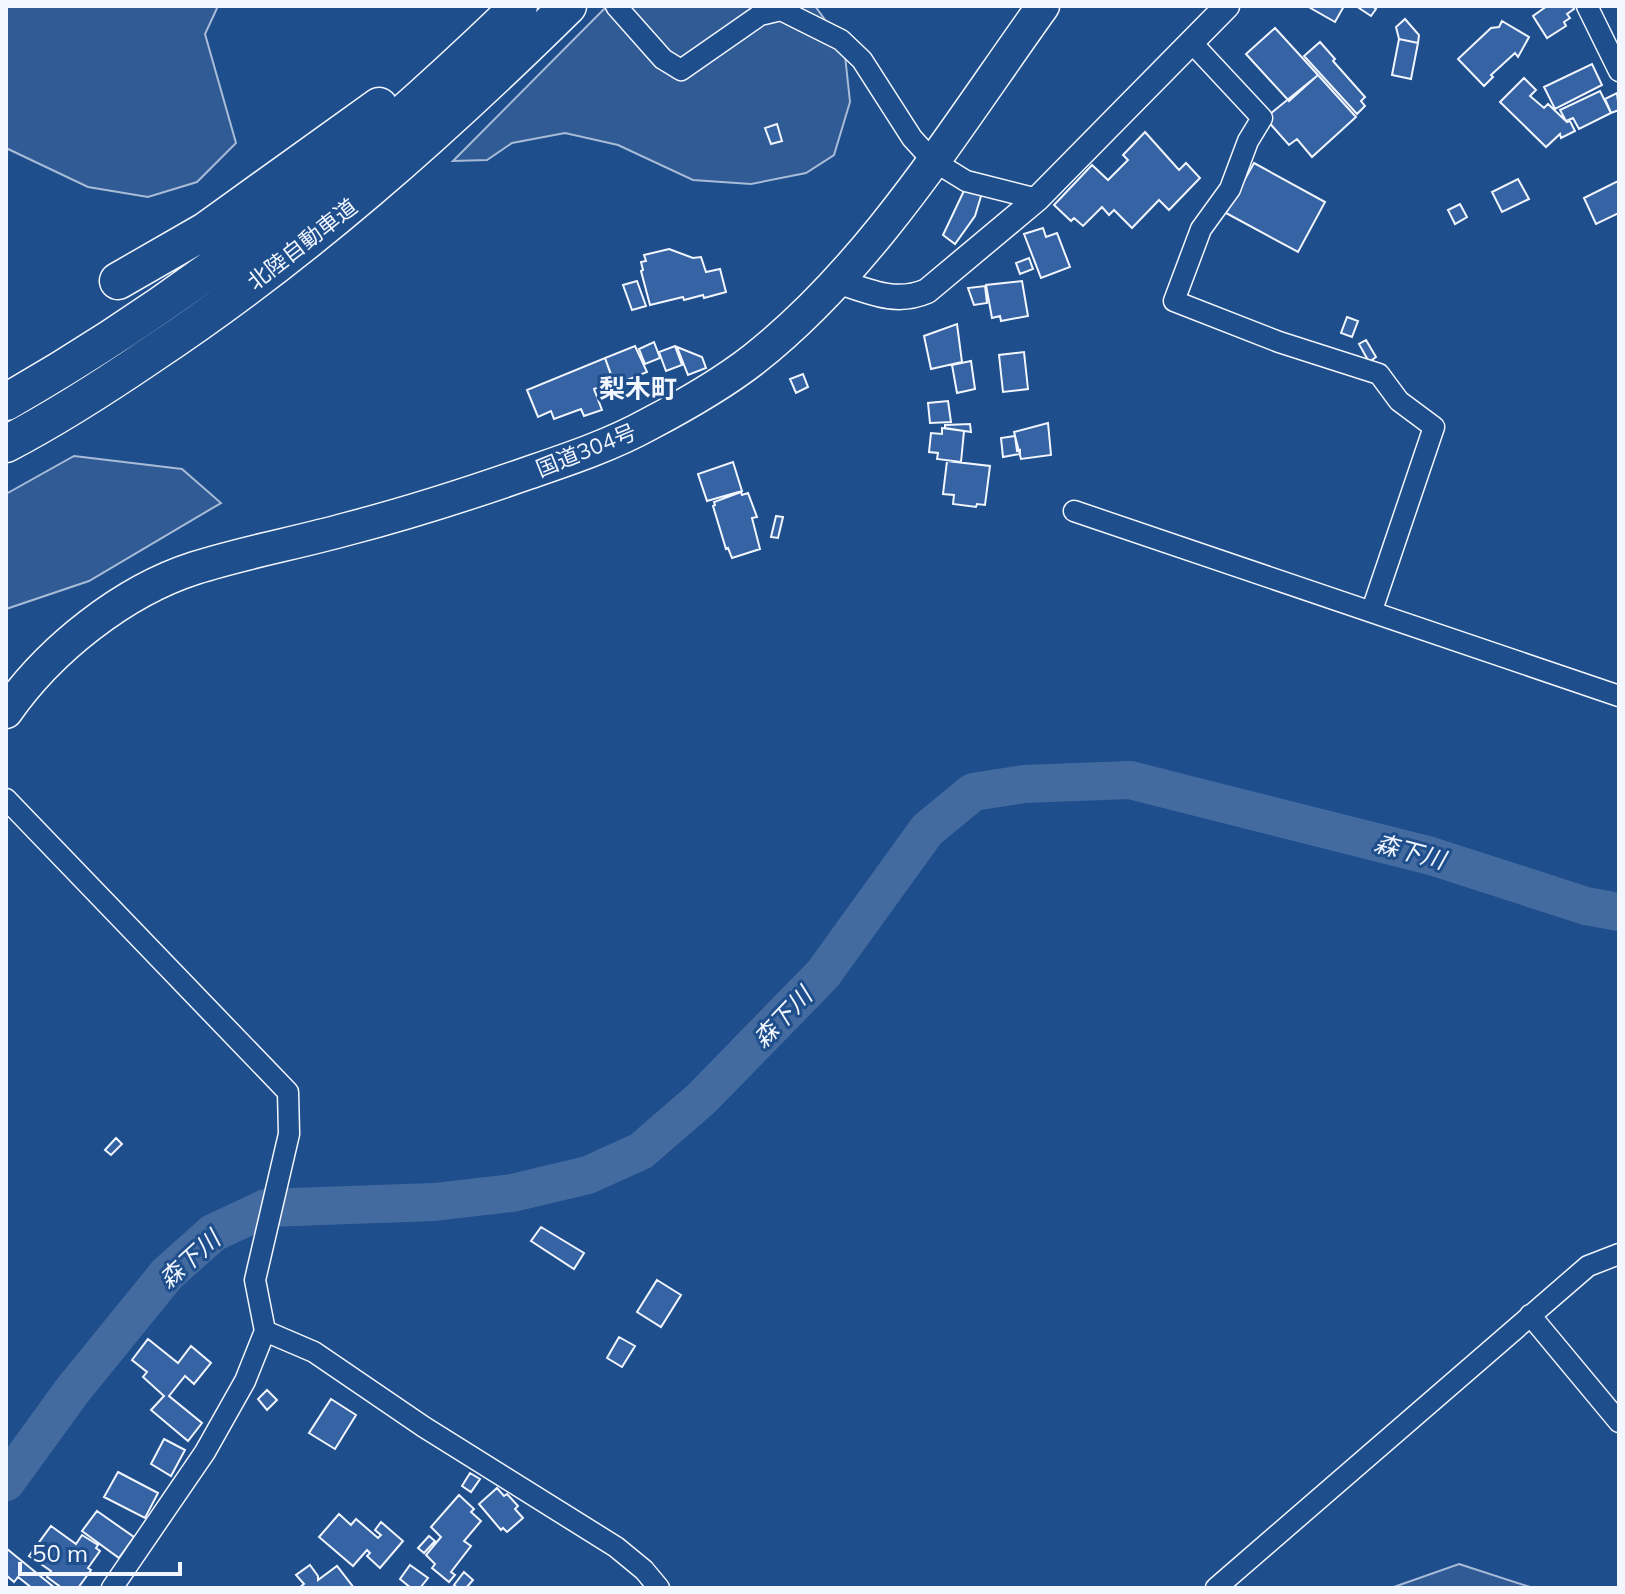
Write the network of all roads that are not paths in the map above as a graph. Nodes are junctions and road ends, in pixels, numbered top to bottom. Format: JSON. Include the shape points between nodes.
{"nodes":[{"id":1,"x":502,"y":6,"type":"edge"},
{"id":2,"x":519,"y":6,"type":"edge"},
{"id":3,"x":568,"y":6,"type":"edge"},
{"id":4,"x":616,"y":6,"type":"edge"},
{"id":5,"x":1043,"y":6,"type":"edge"},
{"id":6,"x":1227,"y":6,"type":"edge"},
{"id":7,"x":1587,"y":6,"type":"edge"},
{"id":8,"x":1192,"y":43,"type":"junction"},
{"id":9,"x":1619,"y":71,"type":"edge"},
{"id":10,"x":932,"y":160,"type":"junction"},
{"id":11,"x":1037,"y":199,"type":"junction"},
{"id":12,"x":118,"y":281,"type":"dead end"},
{"id":13,"x":837,"y":281,"type":"junction"},
{"id":14,"x":6,"y":402,"type":"edge"},
{"id":15,"x":9,"y":443,"type":"edge"},
{"id":16,"x":1074,"y":511,"type":"dead end"},
{"id":17,"x":1372,"y":610,"type":"junction"},
{"id":18,"x":1619,"y":696,"type":"edge"},
{"id":19,"x":6,"y":712,"type":"edge"},
{"id":20,"x":6,"y":799,"type":"edge"},
{"id":21,"x":1619,"y":1254,"type":"edge"},
{"id":22,"x":1530,"y":1315,"type":"junction"},
{"id":23,"x":265,"y":1331,"type":"junction"},
{"id":24,"x":1619,"y":1422,"type":"edge"},
{"id":25,"x":112,"y":1588,"type":"edge"},
{"id":26,"x":659,"y":1588,"type":"edge"},
{"id":27,"x":1216,"y":1588,"type":"edge"}],
"edges":[{"from":1,"to":12,"type":"highway","via":[[351,128],[205,231]]},
{"from":2,"to":14,"type":"highway","name":"北陸自動車道","via":[[361,152],[263,232],[81,359]]},
{"from":3,"to":15,"type":"highway","name":"北陸自動車道","via":[[480,93],[287,259],[114,380]]},
{"from":4,"to":10,"type":"street","via":[[663,59],[681,70],[760,15],[781,10],[841,40],[862,60]]},
{"from":5,"to":10,"type":"highway","name":"国道304号"},
{"from":6,"to":8,"type":"street"},
{"from":7,"to":9,"type":"street"},
{"from":8,"to":11,"type":"street"},
{"from":8,"to":17,"type":"street","via":[[1262,118],[1230,189],[1201,229],[1174,301],[1379,374],[1399,401],[1434,427]]},
{"from":10,"to":11,"type":"street","via":[[966,181]]},
{"from":10,"to":13,"type":"highway","name":"国道304号"},
{"from":11,"to":13,"type":"street","via":[[927,291],[911,298],[892,299]]},
{"from":13,"to":19,"type":"highway","name":"国道304号","via":[[753,360],[646,426],[452,500],[193,568],[137,594],[72,638]]},
{"from":16,"to":17,"type":"street"},
{"from":17,"to":18,"type":"street"},
{"from":20,"to":23,"type":"street","via":[[288,1092],[289,1134],[255,1280]]},
{"from":21,"to":22,"type":"street","via":[[1588,1266]]},
{"from":22,"to":24,"type":"street"},
{"from":22,"to":27,"type":"street"},
{"from":23,"to":25,"type":"street","via":[[245,1381],[205,1452]]},
{"from":23,"to":26,"type":"street","via":[[314,1352],[616,1547]]}]}
